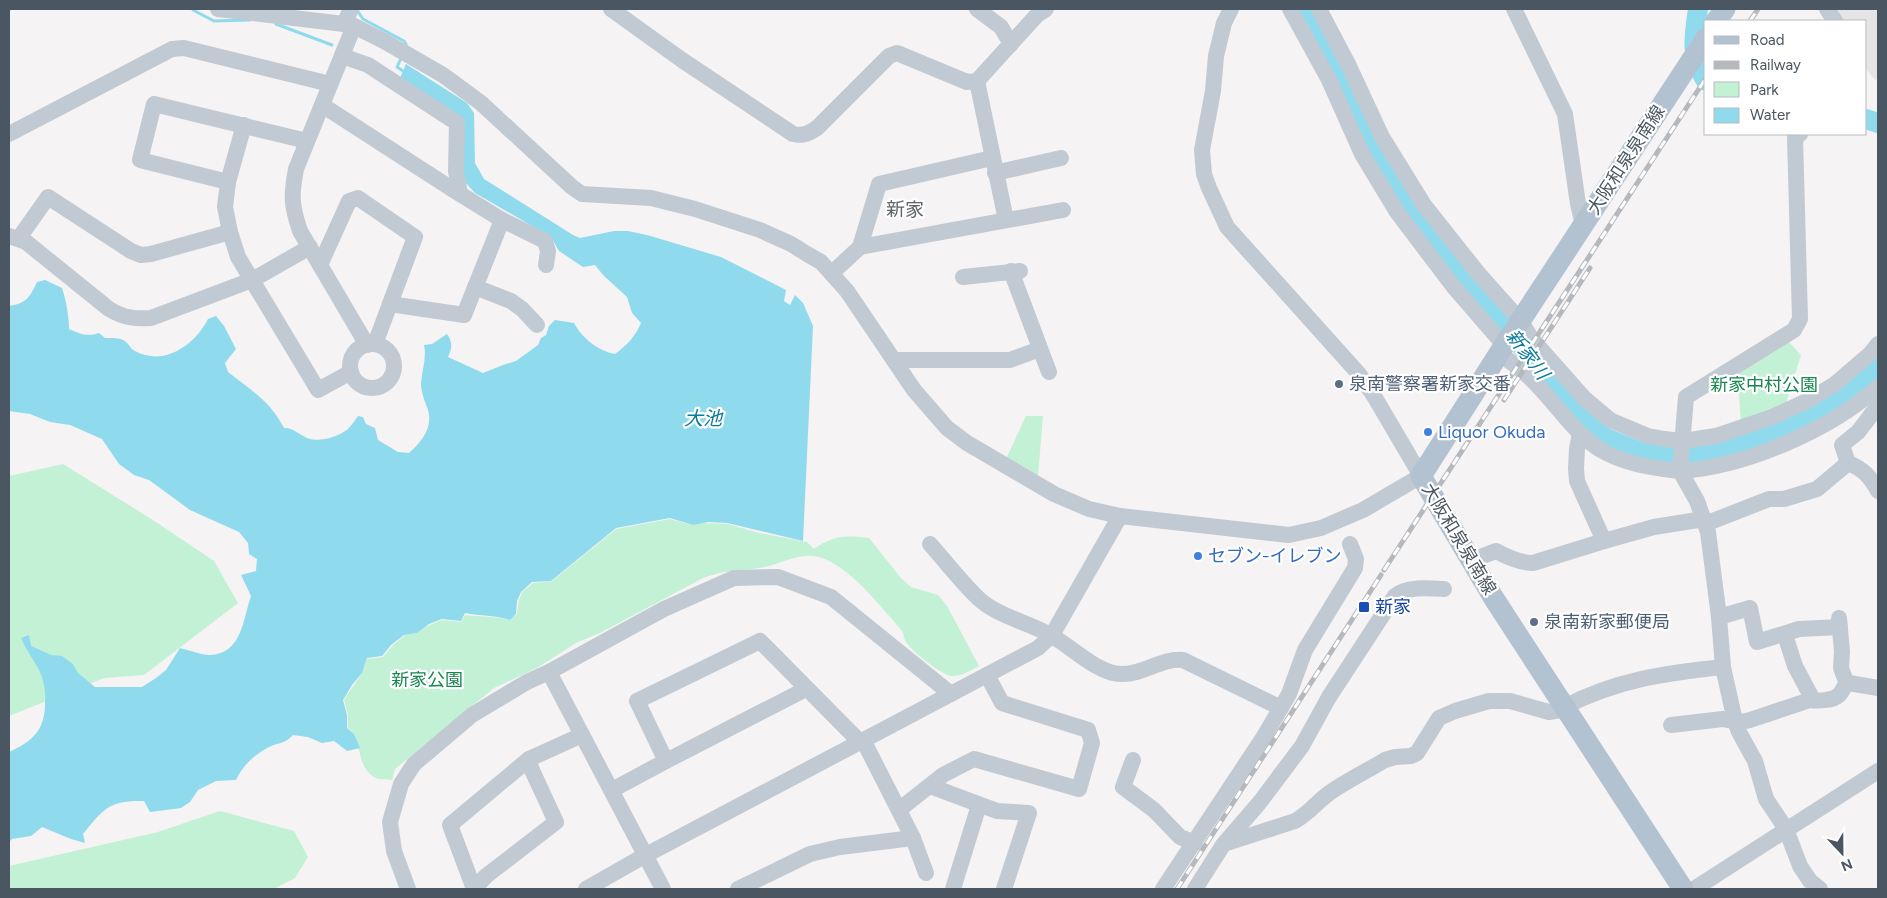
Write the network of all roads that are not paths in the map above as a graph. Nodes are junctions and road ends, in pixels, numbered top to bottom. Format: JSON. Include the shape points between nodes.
{"nodes":[{"id":1,"x":218,"y":9,"type":"edge"},
{"id":2,"x":351,"y":9,"type":"edge"},
{"id":3,"x":611,"y":9,"type":"edge"},
{"id":4,"x":977,"y":9,"type":"edge"},
{"id":5,"x":1046,"y":9,"type":"edge"},
{"id":6,"x":1290,"y":9,"type":"edge"},
{"id":7,"x":1319,"y":9,"type":"edge"},
{"id":8,"x":1514,"y":9,"type":"edge"},
{"id":9,"x":1724,"y":9,"type":"edge"},
{"id":10,"x":1827,"y":9,"type":"edge"},
{"id":11,"x":1227,"y":11,"type":"edge"},
{"id":12,"x":1717,"y":20,"type":"edge"},
{"id":13,"x":1834,"y":20,"type":"edge"},
{"id":14,"x":349,"y":25,"type":"junction"},
{"id":15,"x":1704,"y":41,"type":"edge"},
{"id":16,"x":1011,"y":44,"type":"junction"},
{"id":17,"x":342,"y":56,"type":"junction"},
{"id":18,"x":977,"y":81,"type":"junction"},
{"id":19,"x":330,"y":84,"type":"junction"},
{"id":20,"x":322,"y":104,"type":"junction"},
{"id":21,"x":244,"y":126,"type":"junction"},
{"id":22,"x":9,"y":134,"type":"edge"},
{"id":23,"x":1799,"y":135,"type":"edge"},
{"id":24,"x":307,"y":141,"type":"junction"},
{"id":25,"x":1061,"y":158,"type":"dead end"},
{"id":26,"x":994,"y":165,"type":"junction"},
{"id":27,"x":228,"y":182,"type":"junction"},
{"id":28,"x":460,"y":194,"type":"junction"},
{"id":29,"x":1064,"y":210,"type":"dead end"},
{"id":30,"x":502,"y":220,"type":"junction"},
{"id":31,"x":1006,"y":220,"type":"junction"},
{"id":32,"x":1583,"y":225,"type":"junction"},
{"id":33,"x":230,"y":232,"type":"junction"},
{"id":34,"x":14,"y":237,"type":"edge"},
{"id":35,"x":310,"y":247,"type":"junction"},
{"id":36,"x":860,"y":247,"type":"junction"},
{"id":37,"x":320,"y":265,"type":"junction"},
{"id":38,"x":546,"y":265,"type":"dead end"},
{"id":39,"x":832,"y":273,"type":"junction"},
{"id":40,"x":963,"y":276,"type":"dead end"},
{"id":41,"x":252,"y":280,"type":"junction"},
{"id":42,"x":475,"y":287,"type":"junction"},
{"id":43,"x":390,"y":304,"type":"junction"},
{"id":44,"x":537,"y":325,"type":"dead end"},
{"id":45,"x":1510,"y":337,"type":"junction"},
{"id":46,"x":1878,"y":344,"type":"edge"},
{"id":47,"x":371,"y":345,"type":"junction"},
{"id":48,"x":1040,"y":349,"type":"junction"},
{"id":49,"x":894,"y":360,"type":"junction"},
{"id":50,"x":351,"y":372,"type":"junction"},
{"id":51,"x":1049,"y":372,"type":"dead end"},
{"id":52,"x":1878,"y":398,"type":"edge"},
{"id":53,"x":1580,"y":433,"type":"junction"},
{"id":54,"x":1682,"y":442,"type":"junction"},
{"id":55,"x":1848,"y":463,"type":"junction"},
{"id":56,"x":1680,"y":470,"type":"junction"},
{"id":57,"x":1421,"y":476,"type":"junction"},
{"id":58,"x":1878,"y":491,"type":"edge"},
{"id":59,"x":1120,"y":516,"type":"junction"},
{"id":60,"x":1704,"y":522,"type":"junction"},
{"id":61,"x":1604,"y":541,"type":"junction"},
{"id":62,"x":930,"y":544,"type":"dead end"},
{"id":63,"x":1350,"y":544,"type":"dead end"},
{"id":64,"x":1472,"y":560,"type":"junction"},
{"id":65,"x":1444,"y":589,"type":"dead end"},
{"id":66,"x":1719,"y":617,"type":"junction"},
{"id":67,"x":1785,"y":634,"type":"junction"},
{"id":68,"x":1052,"y":635,"type":"junction"},
{"id":69,"x":1723,"y":667,"type":"junction"},
{"id":70,"x":549,"y":672,"type":"junction"},
{"id":71,"x":987,"y":675,"type":"junction"},
{"id":72,"x":1847,"y":684,"type":"junction"},
{"id":73,"x":1878,"y":688,"type":"edge"},
{"id":74,"x":806,"y":689,"type":"junction"},
{"id":75,"x":951,"y":694,"type":"junction"},
{"id":76,"x":1813,"y":700,"type":"junction"},
{"id":77,"x":1281,"y":708,"type":"junction"},
{"id":78,"x":1565,"y":708,"type":"junction"},
{"id":79,"x":1734,"y":721,"type":"junction"},
{"id":80,"x":1672,"y":725,"type":"dead end"},
{"id":81,"x":582,"y":735,"type":"junction"},
{"id":82,"x":862,"y":741,"type":"junction"},
{"id":83,"x":530,"y":759,"type":"junction"},
{"id":84,"x":1133,"y":760,"type":"dead end"},
{"id":85,"x":666,"y":761,"type":"junction"},
{"id":86,"x":1878,"y":770,"type":"edge"},
{"id":87,"x":930,"y":786,"type":"junction"},
{"id":88,"x":612,"y":790,"type":"junction"},
{"id":89,"x":979,"y":804,"type":"junction"},
{"id":90,"x":900,"y":810,"type":"junction"},
{"id":91,"x":1786,"y":829,"type":"junction"},
{"id":92,"x":913,"y":838,"type":"junction"},
{"id":93,"x":1195,"y":843,"type":"junction"},
{"id":94,"x":1223,"y":845,"type":"junction"},
{"id":95,"x":644,"y":856,"type":"junction"},
{"id":96,"x":926,"y":873,"type":"dead end"},
{"id":97,"x":402,"y":887,"type":"edge"},
{"id":98,"x":592,"y":888,"type":"edge"},
{"id":99,"x":474,"y":889,"type":"edge"},
{"id":100,"x":663,"y":889,"type":"edge"},
{"id":101,"x":740,"y":889,"type":"edge"},
{"id":102,"x":953,"y":889,"type":"edge"},
{"id":103,"x":1004,"y":889,"type":"edge"},
{"id":104,"x":1163,"y":889,"type":"edge"},
{"id":105,"x":1195,"y":889,"type":"edge"},
{"id":106,"x":1683,"y":889,"type":"edge"},
{"id":107,"x":1694,"y":889,"type":"edge"},
{"id":108,"x":1820,"y":889,"type":"edge"}],
"edges":[{"from":1,"to":14,"type":"street"},
{"from":2,"to":14,"type":"street"},
{"from":3,"to":18,"type":"street","via":[[793,134],[808,134],[817,128],[889,56],[897,53],[968,82]]},
{"from":4,"to":16,"type":"street","via":[[1001,27]]},
{"from":5,"to":16,"type":"street"},
{"from":6,"to":45,"type":"street","via":[[1329,80],[1362,154],[1397,212],[1453,286]]},
{"from":7,"to":45,"type":"street","via":[[1382,137]]},
{"from":8,"to":32,"type":"street","via":[[1566,114]]},
{"from":9,"to":12,"type":"main road"},
{"from":10,"to":13,"type":"street"},
{"from":11,"to":57,"type":"street","via":[[1216,56],[1202,150],[1209,188],[1227,226],[1359,374]]},
{"from":14,"to":17,"type":"street"},
{"from":14,"to":39,"type":"street","via":[[444,75],[481,103],[582,194],[651,198],[727,218],[791,244]]},
{"from":15,"to":32,"type":"main road","name":"大阪和泉泉南線"},
{"from":16,"to":18,"type":"street"},
{"from":17,"to":19,"type":"street"},
{"from":17,"to":28,"type":"street","via":[[368,65],[457,123],[456,171]]},
{"from":18,"to":26,"type":"street"},
{"from":19,"to":20,"type":"street"},
{"from":19,"to":22,"type":"street","via":[[184,48],[172,49]]},
{"from":20,"to":24,"type":"street"},
{"from":20,"to":28,"type":"street"},
{"from":21,"to":24,"type":"street"},
{"from":21,"to":27,"type":"street"},
{"from":21,"to":27,"type":"street","via":[[154,104],[140,160]]},
{"from":23,"to":54,"type":"street","via":[[1795,138],[1800,319],[1794,330],[1780,340],[1686,397]]},
{"from":24,"to":35,"type":"street","via":[[291,193],[294,214]]},
{"from":25,"to":26,"type":"street"},
{"from":26,"to":31,"type":"street"},
{"from":26,"to":36,"type":"street","via":[[879,184]]},
{"from":27,"to":33,"type":"street","via":[[225,207]]},
{"from":28,"to":30,"type":"street"},
{"from":29,"to":31,"type":"street"},
{"from":30,"to":38,"type":"street","via":[[545,241],[548,251]]},
{"from":30,"to":42,"type":"street"},
{"from":31,"to":36,"type":"street"},
{"from":32,"to":45,"type":"main road","name":"大阪和泉泉南線"},
{"from":33,"to":34,"type":"street","via":[[141,255],[48,196]]},
{"from":33,"to":41,"type":"street","via":[[238,256]]},
{"from":34,"to":41,"type":"street","via":[[26,242],[122,317],[151,318]]},
{"from":35,"to":37,"type":"street"},
{"from":35,"to":41,"type":"street"},
{"from":36,"to":39,"type":"street"},
{"from":37,"to":43,"type":"street","via":[[349,201],[358,198],[415,237]]},
{"from":37,"to":47,"type":"street"},
{"from":39,"to":49,"type":"street"},
{"from":40,"to":48,"type":"street","via":[[1016,271]]},
{"from":41,"to":50,"type":"street","via":[[318,390]]},
{"from":42,"to":43,"type":"street","via":[[464,315]]},
{"from":42,"to":44,"type":"street","via":[[510,301]]},
{"from":43,"to":47,"type":"street"},
{"from":45,"to":53,"type":"street","via":[[1529,377]]},
{"from":45,"to":54,"type":"street","via":[[1531,338],[1585,399],[1610,420],[1648,436]]},
{"from":45,"to":57,"type":"main road","name":"大阪和泉泉南線"},
{"from":46,"to":54,"type":"street","via":[[1835,384],[1806,400],[1716,436]]},
{"from":47,"to":50,"type":"street","via":[[358,349],[354,354]]},
{"from":47,"to":50,"type":"street","via":[[385,348],[393,359],[390,379],[380,387],[366,388],[355,380]]},
{"from":48,"to":49,"type":"street","via":[[1010,360]]},
{"from":48,"to":51,"type":"street"},
{"from":49,"to":59,"type":"street","via":[[928,408],[967,443],[1054,494],[1089,509]]},
{"from":52,"to":55,"type":"street","via":[[1858,432],[1842,445]]},
{"from":52,"to":56,"type":"street","via":[[1785,444],[1718,466]]},
{"from":53,"to":56,"type":"street","via":[[1600,449],[1622,460],[1646,468]]},
{"from":53,"to":61,"type":"street","via":[[1576,468],[1578,481]]},
{"from":54,"to":56,"type":"street"},
{"from":55,"to":58,"type":"street","via":[[1872,478]]},
{"from":55,"to":60,"type":"street","via":[[1817,489],[1784,499],[1769,499]]},
{"from":56,"to":60,"type":"street","via":[[1697,500]]},
{"from":57,"to":59,"type":"street","via":[[1363,510],[1321,528],[1290,535]]},
{"from":57,"to":64,"type":"main road","name":"大阪和泉泉南線"},
{"from":59,"to":68,"type":"street"},
{"from":60,"to":61,"type":"street","via":[[1654,527]]},
{"from":60,"to":66,"type":"street","via":[[1711,548]]},
{"from":61,"to":64,"type":"street","via":[[1533,563],[1496,551]]},
{"from":62,"to":68,"type":"street","via":[[984,603]]},
{"from":63,"to":77,"type":"street","via":[[1356,559],[1355,568],[1305,650]]},
{"from":64,"to":78,"type":"main road","name":"大阪和泉泉南線"},
{"from":65,"to":94,"type":"street","via":[[1406,590],[1395,596],[1329,697],[1302,746]]},
{"from":66,"to":67,"type":"street","via":[[1750,608],[1757,642]]},
{"from":66,"to":69,"type":"street"},
{"from":67,"to":72,"type":"street","via":[[1839,623],[1841,668]]},
{"from":67,"to":76,"type":"street","via":[[1795,666]]},
{"from":68,"to":71,"type":"street","via":[[1038,648]]},
{"from":68,"to":77,"type":"street","via":[[1106,671],[1134,673],[1173,659],[1183,660]]},
{"from":69,"to":78,"type":"street","via":[[1632,680],[1604,688]]},
{"from":69,"to":79,"type":"street"},
{"from":70,"to":75,"type":"street","via":[[664,609],[734,578],[778,577],[831,597]]},
{"from":70,"to":81,"type":"street"},
{"from":70,"to":97,"type":"street","via":[[472,715],[414,764],[401,784],[390,822]]},
{"from":71,"to":75,"type":"street"},
{"from":71,"to":87,"type":"street","via":[[1002,703],[1088,730],[1092,743],[1078,789],[974,759],[943,775]]},
{"from":72,"to":73,"type":"street"},
{"from":72,"to":76,"type":"street","via":[[1834,698]]},
{"from":74,"to":82,"type":"street"},
{"from":74,"to":85,"type":"street"},
{"from":74,"to":85,"type":"street","via":[[760,641],[637,702]]},
{"from":75,"to":82,"type":"street"},
{"from":76,"to":79,"type":"street","via":[[1750,720]]},
{"from":77,"to":93,"type":"street"},
{"from":78,"to":94,"type":"street","via":[[1549,712],[1510,701],[1489,701],[1455,711],[1439,718],[1417,753],[1385,760],[1330,792],[1295,821]]},
{"from":78,"to":106,"type":"main road","name":"大阪和泉泉南線"},
{"from":79,"to":80,"type":"street","via":[[1723,719]]},
{"from":79,"to":91,"type":"street","via":[[1755,761],[1766,799]]},
{"from":81,"to":83,"type":"street"},
{"from":81,"to":88,"type":"street"},
{"from":82,"to":90,"type":"street"},
{"from":82,"to":95,"type":"street"},
{"from":83,"to":99,"type":"street","via":[[450,825]]},
{"from":83,"to":99,"type":"street","via":[[531,768],[556,822]]},
{"from":84,"to":93,"type":"street","via":[[1123,787],[1154,810],[1180,837]]},
{"from":85,"to":88,"type":"street"},
{"from":86,"to":91,"type":"street"},
{"from":87,"to":89,"type":"street"},
{"from":87,"to":90,"type":"street"},
{"from":88,"to":95,"type":"street"},
{"from":89,"to":102,"type":"street"},
{"from":89,"to":103,"type":"street","via":[[997,811],[1029,813]]},
{"from":90,"to":92,"type":"street"},
{"from":91,"to":107,"type":"street"},
{"from":91,"to":108,"type":"street","via":[[1800,866]]},
{"from":92,"to":96,"type":"street"},
{"from":92,"to":101,"type":"street","via":[[810,854]]},
{"from":93,"to":104,"type":"street"},
{"from":94,"to":105,"type":"street"},
{"from":95,"to":98,"type":"street"},
{"from":95,"to":100,"type":"street"}]}
